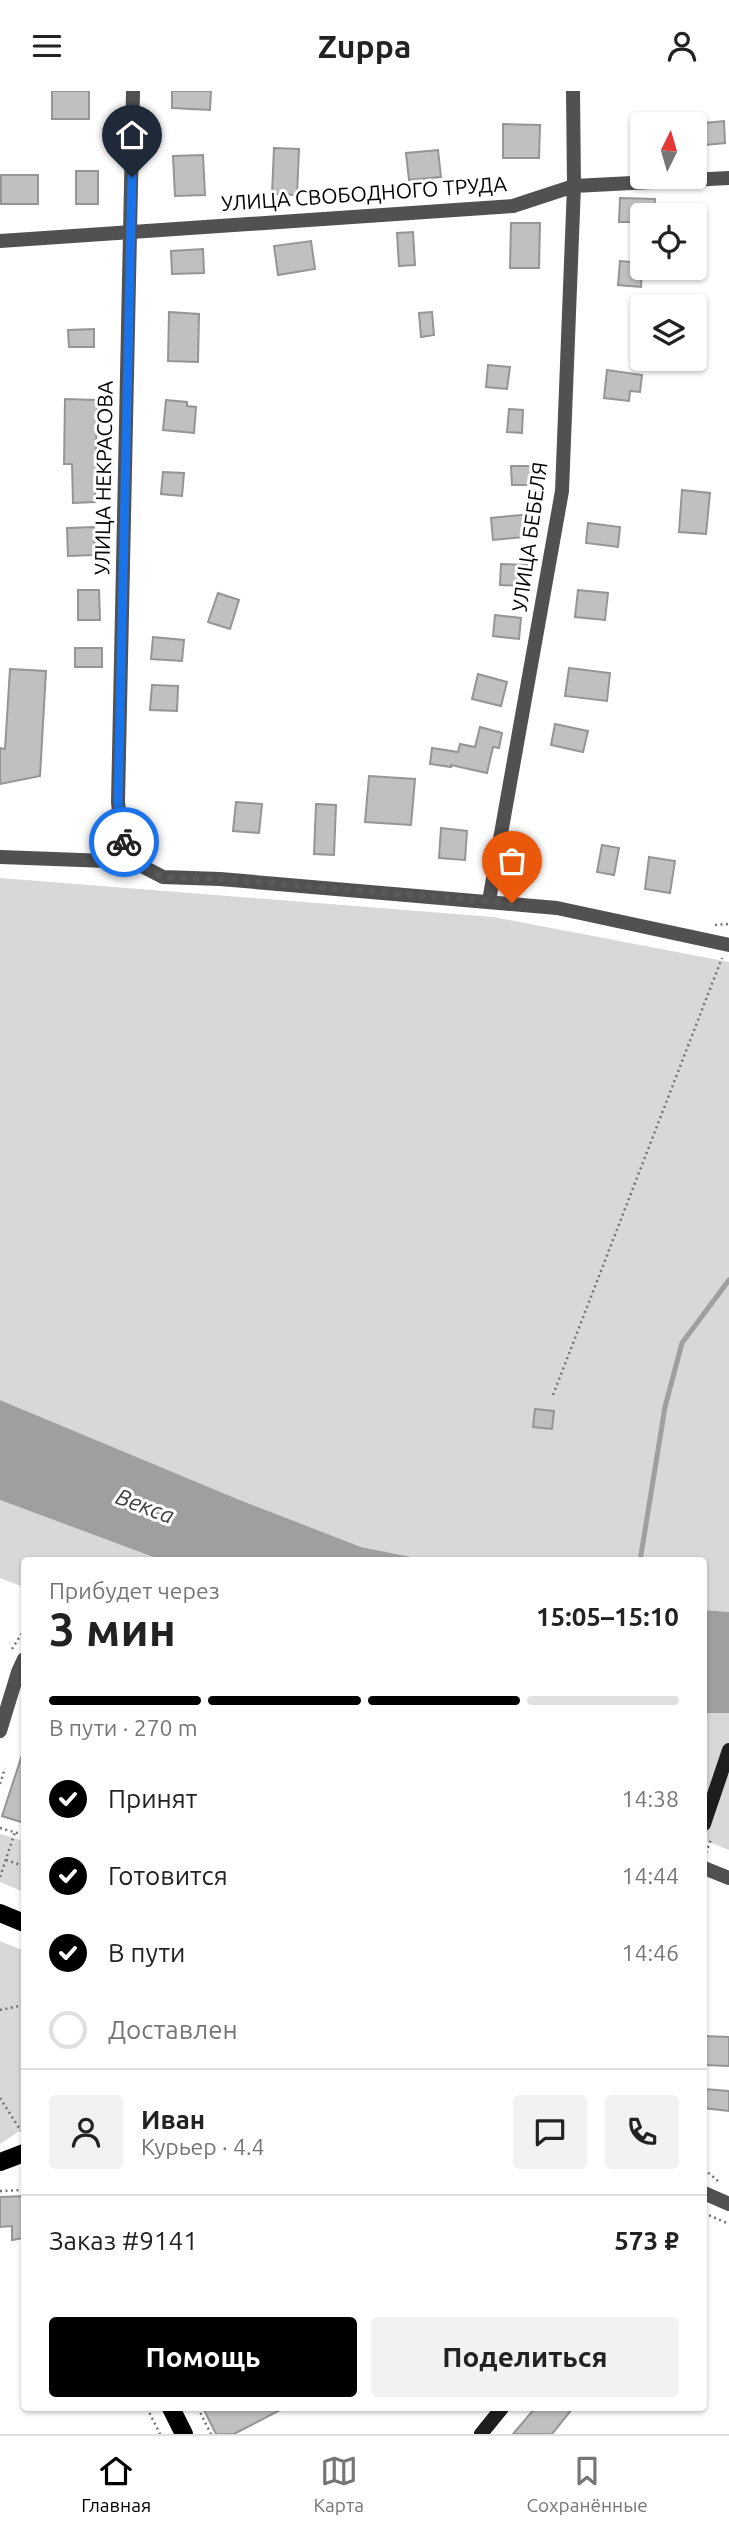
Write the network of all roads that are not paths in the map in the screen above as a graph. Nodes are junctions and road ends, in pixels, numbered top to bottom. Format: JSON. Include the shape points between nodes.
{"nodes":[{"id":1,"x":133,"y":91,"type":"edge"},
{"id":2,"x":573,"y":91,"type":"edge"},
{"id":3,"x":729,"y":178,"type":"edge"},
{"id":4,"x":574,"y":186,"type":"junction"},
{"id":5,"x":131,"y":233,"type":"junction"},
{"id":6,"x":0,"y":241,"type":"edge"},
{"id":7,"x":0,"y":857,"type":"edge"},
{"id":8,"x":134,"y":862,"type":"junction"},
{"id":9,"x":489,"y":901,"type":"junction"},
{"id":10,"x":728,"y":945,"type":"edge"},
{"id":11,"x":21,"y":1666,"type":"edge"},
{"id":12,"x":0,"y":1731,"type":"edge"},
{"id":13,"x":729,"y":1750,"type":"edge"},
{"id":14,"x":707,"y":1815,"type":"edge"},
{"id":15,"x":707,"y":1869,"type":"edge"},
{"id":16,"x":729,"y":1878,"type":"edge"},
{"id":17,"x":0,"y":1913,"type":"edge"},
{"id":18,"x":21,"y":1922,"type":"edge"},
{"id":19,"x":21,"y":2154,"type":"edge"},
{"id":20,"x":2,"y":2162,"type":"edge"},
{"id":21,"x":21,"y":2162,"type":"edge"},
{"id":22,"x":707,"y":2194,"type":"edge"},
{"id":23,"x":729,"y":2204,"type":"edge"},
{"id":24,"x":172,"y":2411,"type":"edge"},
{"id":25,"x":500,"y":2411,"type":"edge"},
{"id":26,"x":184,"y":2434,"type":"edge"},
{"id":27,"x":481,"y":2434,"type":"edge"}],
"edges":[{"from":1,"to":5,"type":"street","name":"УЛИЦА НЕКРАСОВА"},
{"from":2,"to":4,"type":"street","name":"УЛИЦА БЕБЕЛЯ"},
{"from":3,"to":4,"type":"street","name":"УЛИЦА СВОБОДНОГО ТРУДА"},
{"from":4,"to":5,"type":"street","name":"УЛИЦА СВОБОДНОГО ТРУДА","via":[[513,206]]},
{"from":4,"to":9,"type":"street","name":"УЛИЦА БЕБЕЛЯ","via":[[562,491]]},
{"from":5,"to":6,"type":"street","name":"УЛИЦА СВОБОДНОГО ТРУДА"},
{"from":5,"to":8,"type":"street","name":"УЛИЦА НЕКРАСОВА","via":[[118,802],[122,838]]},
{"from":7,"to":8,"type":"street"},
{"from":8,"to":9,"type":"street","via":[[163,877]]},
{"from":9,"to":10,"type":"street","via":[[557,908]]},
{"from":11,"to":12,"type":"street"},
{"from":13,"to":14,"type":"main road"},
{"from":15,"to":16,"type":"street"},
{"from":17,"to":18,"type":"main road"},
{"from":19,"to":20,"type":"main road"},
{"from":20,"to":21,"type":"main road"},
{"from":22,"to":23,"type":"street"},
{"from":24,"to":26,"type":"main road"},
{"from":25,"to":27,"type":"main road"}]}
